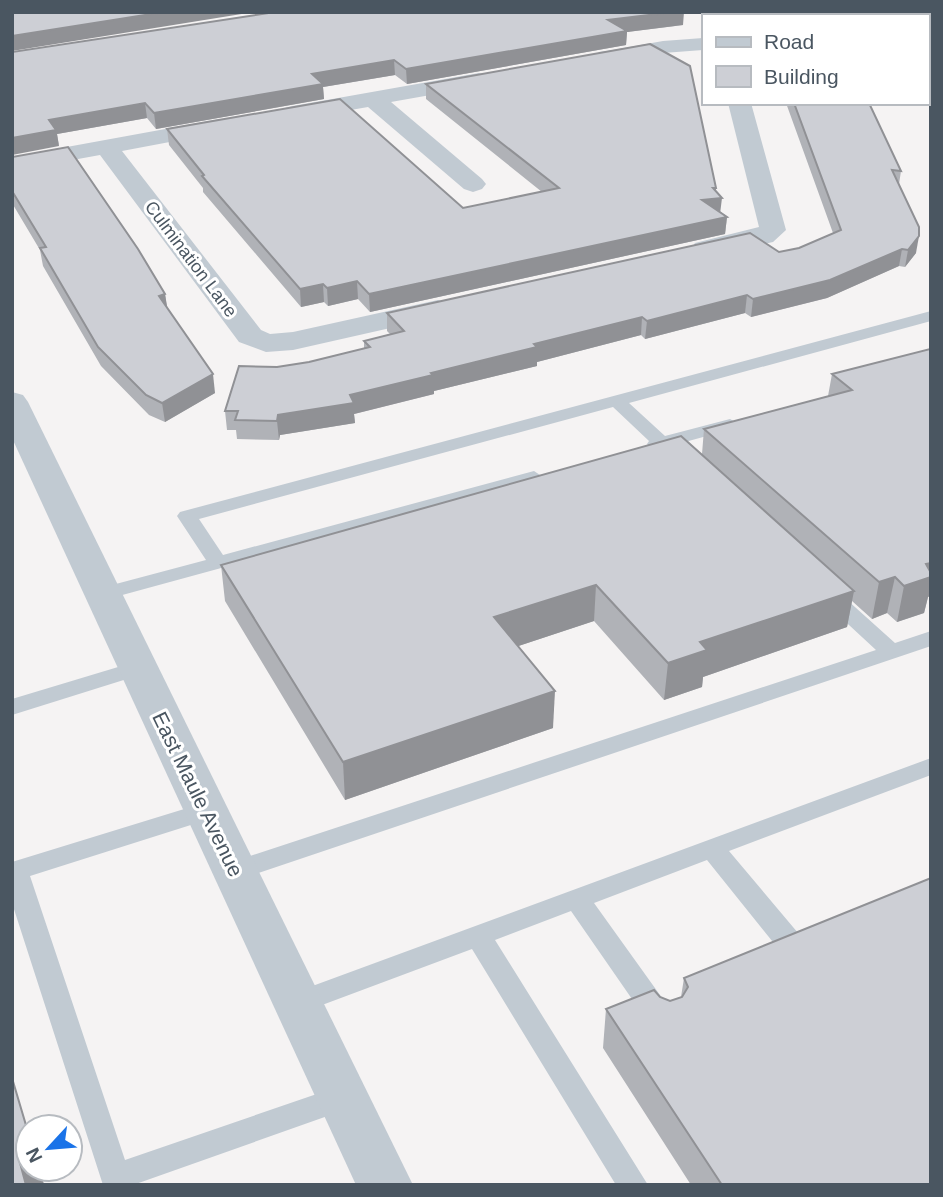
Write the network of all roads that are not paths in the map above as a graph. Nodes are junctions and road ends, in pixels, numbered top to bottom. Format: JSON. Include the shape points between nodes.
{"nodes":[{"id":1,"x":702,"y":44,"type":"edge"},
{"id":2,"x":584,"y":61,"type":"edge"},
{"id":3,"x":504,"y":75,"type":"edge"},
{"id":4,"x":373,"y":99,"type":"junction"},
{"id":5,"x":740,"y":105,"type":"edge"},
{"id":6,"x":266,"y":118,"type":"edge"},
{"id":7,"x":239,"y":123,"type":"edge"},
{"id":8,"x":106,"y":146,"type":"junction"},
{"id":9,"x":12,"y":164,"type":"edge"},
{"id":10,"x":473,"y":184,"type":"dead end"},
{"id":11,"x":682,"y":254,"type":"edge"},
{"id":12,"x":467,"y":302,"type":"edge"},
{"id":13,"x":931,"y":316,"type":"edge"},
{"id":14,"x":616,"y":400,"type":"junction"},
{"id":15,"x":12,"y":402,"type":"edge"},
{"id":16,"x":742,"y":421,"type":"edge"},
{"id":17,"x":661,"y":443,"type":"junction"},
{"id":18,"x":635,"y":450,"type":"edge"},
{"id":19,"x":681,"y":461,"type":"edge"},
{"id":20,"x":554,"y":472,"type":"edge"},
{"id":21,"x":218,"y":564,"type":"junction"},
{"id":22,"x":812,"y":579,"type":"edge"},
{"id":23,"x":104,"y":594,"type":"junction"},
{"id":24,"x":931,"y":638,"type":"edge"},
{"id":25,"x":892,"y":652,"type":"junction"},
{"id":26,"x":138,"y":668,"type":"junction"},
{"id":27,"x":12,"y":707,"type":"edge"},
{"id":28,"x":931,"y":766,"type":"edge"},
{"id":29,"x":207,"y":811,"type":"junction"},
{"id":30,"x":712,"y":848,"type":"junction"},
{"id":31,"x":13,"y":867,"type":"edge"},
{"id":32,"x":235,"y":871,"type":"junction"},
{"id":33,"x":576,"y":898,"type":"junction"},
{"id":34,"x":478,"y":936,"type":"junction"},
{"id":35,"x":799,"y":954,"type":"edge"},
{"id":36,"x":298,"y":1003,"type":"junction"},
{"id":37,"x":666,"y":1025,"type":"edge"},
{"id":38,"x":343,"y":1098,"type":"junction"},
{"id":39,"x":384,"y":1185,"type":"edge"},
{"id":40,"x":633,"y":1185,"type":"edge"}],
"edges":[{"from":1,"to":2,"type":"street"},
{"from":3,"to":4,"type":"street"},
{"from":4,"to":6,"type":"street"},
{"from":4,"to":10,"type":"street"},
{"from":5,"to":11,"type":"street","via":[[773,230]]},
{"from":7,"to":8,"type":"street"},
{"from":8,"to":9,"type":"street"},
{"from":8,"to":12,"type":"street","name":"Culmination Lane","via":[[250,336],[266,343]]},
{"from":13,"to":14,"type":"lane"},
{"from":14,"to":17,"type":"lane"},
{"from":14,"to":21,"type":"lane","via":[[187,516]]},
{"from":15,"to":23,"type":"street","name":"East Maule Avenue"},
{"from":16,"to":17,"type":"lane"},
{"from":17,"to":18,"type":"lane"},
{"from":17,"to":19,"type":"lane"},
{"from":20,"to":21,"type":"lane"},
{"from":21,"to":23,"type":"lane"},
{"from":22,"to":25,"type":"lane"},
{"from":23,"to":26,"type":"street","name":"East Maule Avenue"},
{"from":24,"to":25,"type":"lane"},
{"from":25,"to":32,"type":"lane"},
{"from":26,"to":27,"type":"lane"},
{"from":26,"to":29,"type":"street","name":"East Maule Avenue"},
{"from":28,"to":30,"type":"lane"},
{"from":29,"to":31,"type":"lane"},
{"from":29,"to":32,"type":"street","name":"East Maule Avenue"},
{"from":30,"to":33,"type":"lane"},
{"from":30,"to":35,"type":"lane"},
{"from":31,"to":38,"type":"lane","via":[[115,1177]]},
{"from":32,"to":36,"type":"street","name":"East Maule Avenue"},
{"from":33,"to":34,"type":"lane"},
{"from":33,"to":37,"type":"lane"},
{"from":34,"to":36,"type":"lane"},
{"from":34,"to":40,"type":"lane"},
{"from":36,"to":38,"type":"street","name":"East Maule Avenue"},
{"from":38,"to":39,"type":"street","name":"East Maule Avenue"}]}
